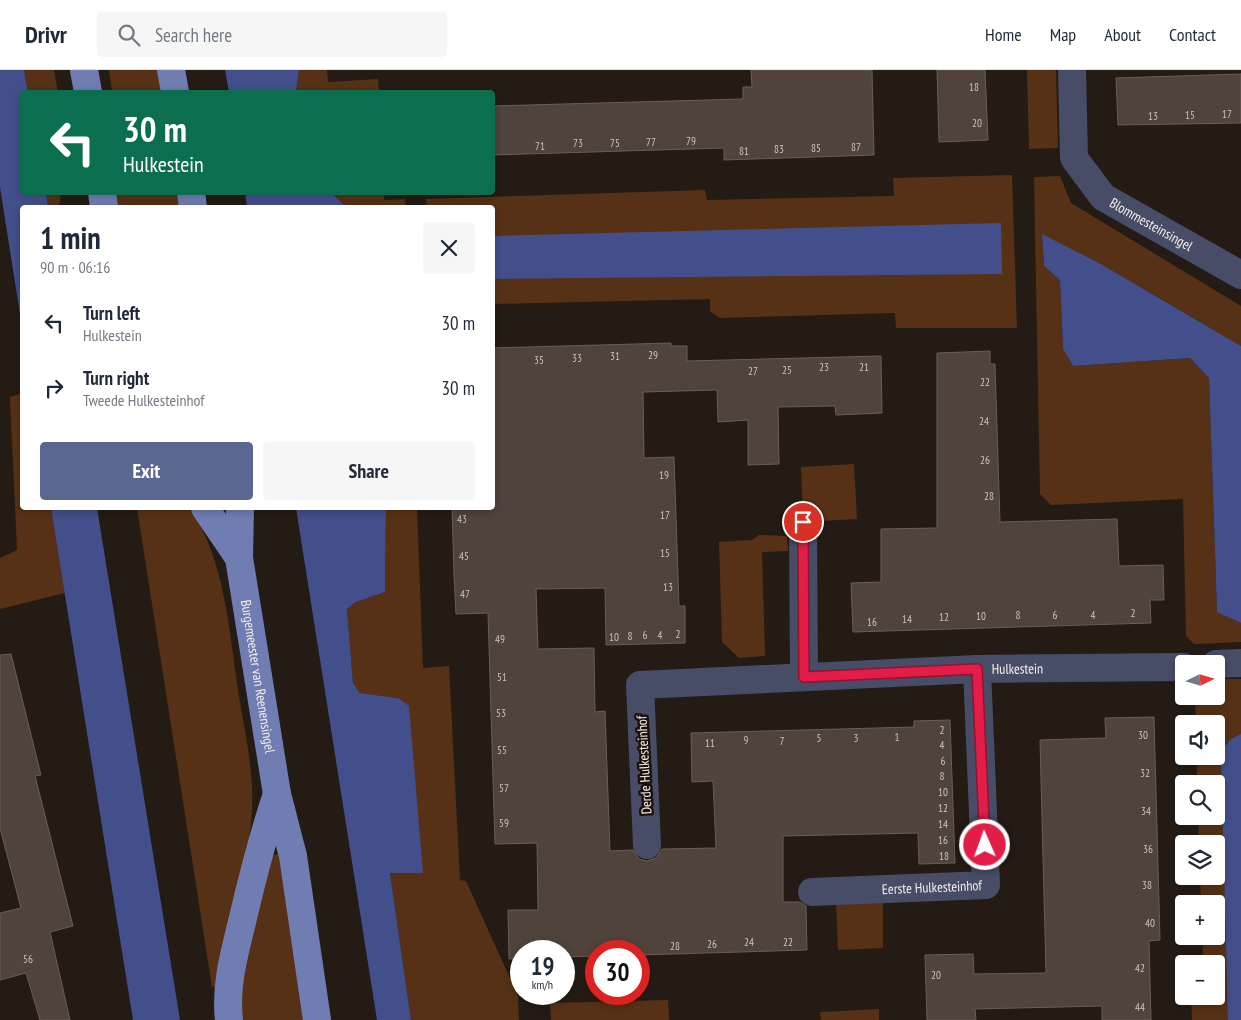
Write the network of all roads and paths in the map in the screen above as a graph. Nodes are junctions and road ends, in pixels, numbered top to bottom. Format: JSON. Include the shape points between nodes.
{"nodes":[{"id":1,"x":84,"y":70,"type":"edge"},
{"id":2,"x":172,"y":70,"type":"edge"},
{"id":3,"x":1072,"y":70,"type":"edge"},
{"id":4,"x":88,"y":90,"type":"edge"},
{"id":5,"x":175,"y":90,"type":"edge"},
{"id":6,"x":1241,"y":275,"type":"edge"},
{"id":7,"x":206,"y":510,"type":"edge"},
{"id":8,"x":240,"y":510,"type":"edge"},
{"id":9,"x":803,"y":522,"type":"dead end"},
{"id":10,"x":239,"y":558,"type":"junction"},
{"id":11,"x":1241,"y":662,"type":"edge"},
{"id":12,"x":1225,"y":663,"type":"edge"},
{"id":13,"x":1175,"y":667,"type":"edge"},
{"id":14,"x":977,"y":669,"type":"junction"},
{"id":15,"x":804,"y":677,"type":"junction"},
{"id":16,"x":640,"y":685,"type":"joint"},
{"id":17,"x":277,"y":794,"type":"junction"},
{"id":18,"x":647,"y":845,"type":"dead end"},
{"id":19,"x":812,"y":892,"type":"dead end"},
{"id":20,"x":229,"y":1020,"type":"edge"},
{"id":21,"x":317,"y":1020,"type":"edge"}],
"edges":[{"from":1,"to":4,"type":"main road"},
{"from":2,"to":5,"type":"main road"},
{"from":3,"to":6,"type":"street","name":"Blommesteinsingel","via":[[1074,158],[1103,197]]},
{"from":7,"to":10,"type":"main road","name":"Burgemeester van Reenensingel"},
{"from":8,"to":10,"type":"main road","name":"Burgemeester van Reenensingel"},
{"from":9,"to":15,"type":"street"},
{"from":10,"to":17,"type":"main road","name":"Burgemeester van Reenensingel"},
{"from":11,"to":12,"type":"street"},
{"from":13,"to":14,"type":"street","name":"Hulkestein"},
{"from":14,"to":15,"type":"street","name":"Hulkestein"},
{"from":14,"to":19,"type":"street","name":"Eerste Hulkesteinhof","via":[[986,884]]},
{"from":15,"to":16,"type":"street","name":"Hulkestein"},
{"from":16,"to":18,"type":"street","name":"Derde Hulkesteinhof"},
{"from":17,"to":20,"type":"main road","name":"Burgemeester van Reenensingel","via":[[259,849],[228,980]]},
{"from":17,"to":21,"type":"main road","name":"Burgemeester van Reenensingel","via":[[293,856]]}]}
